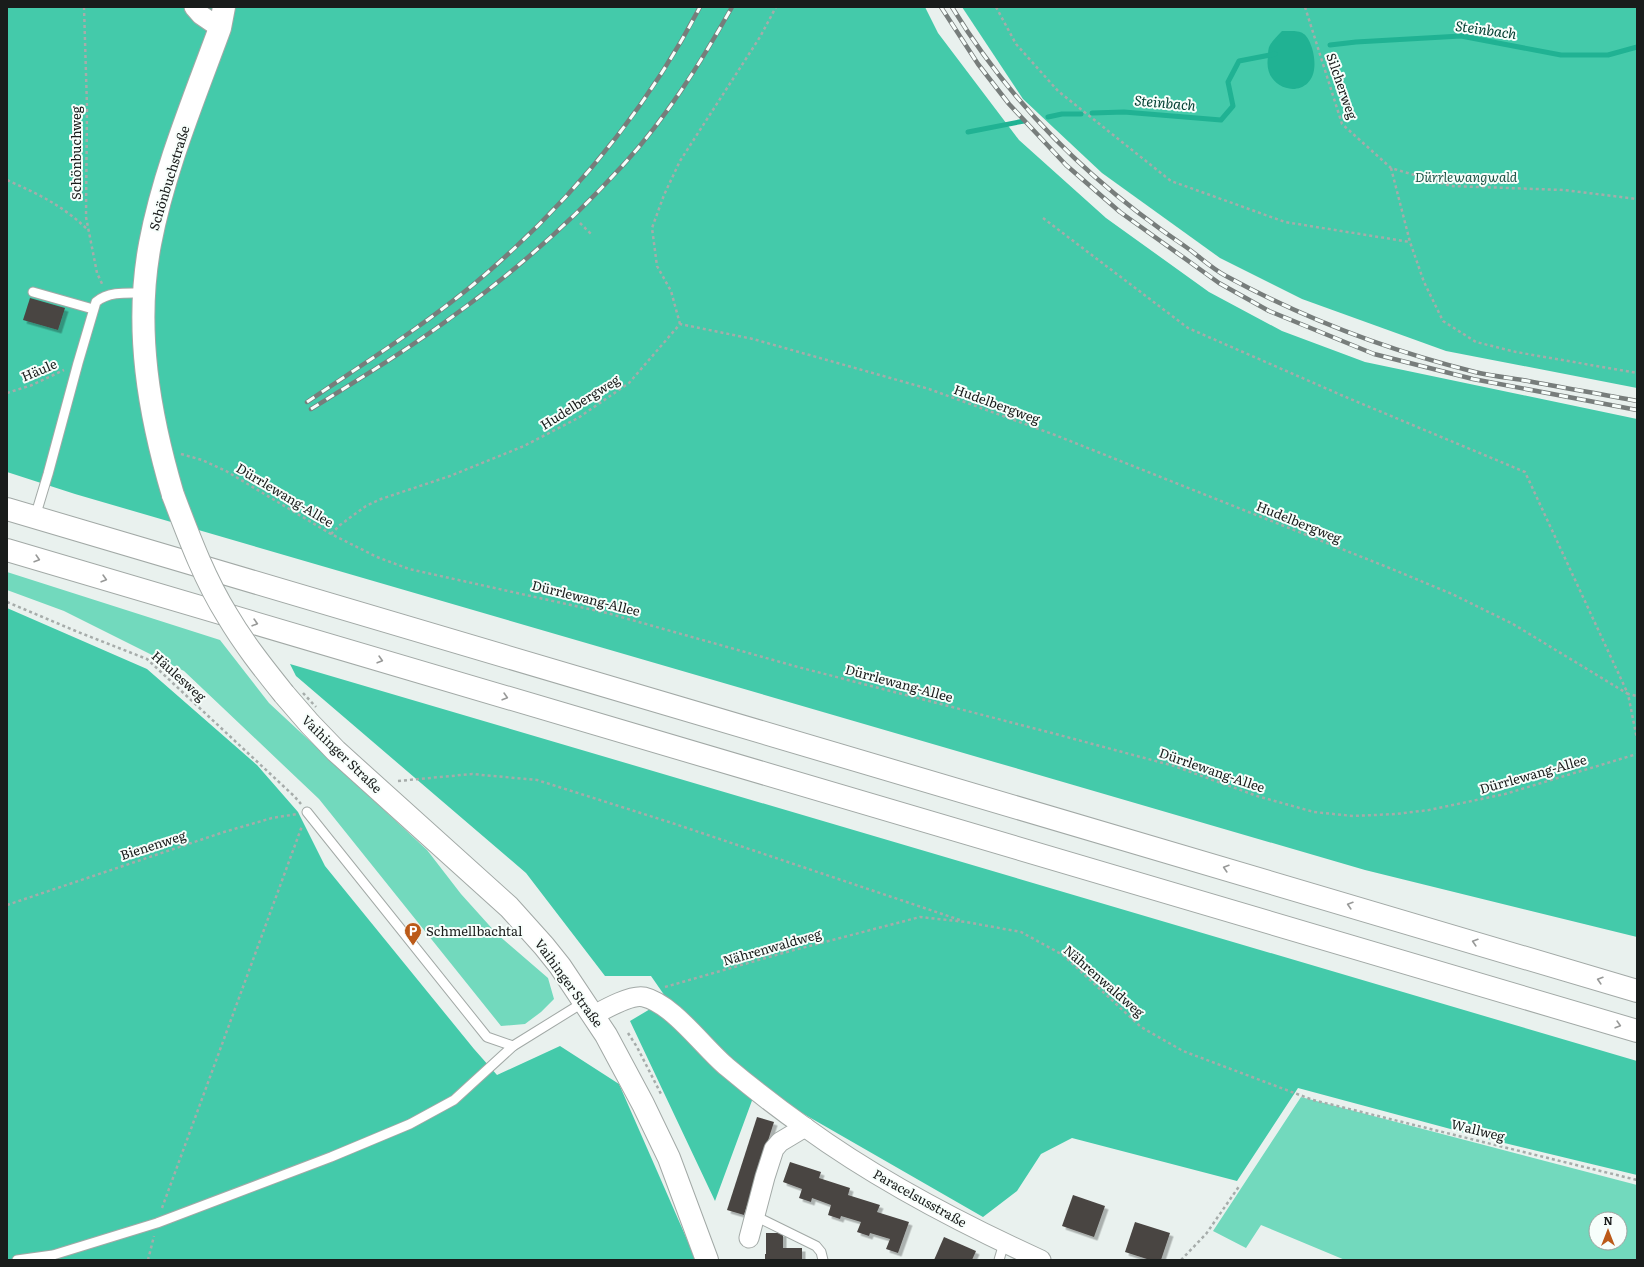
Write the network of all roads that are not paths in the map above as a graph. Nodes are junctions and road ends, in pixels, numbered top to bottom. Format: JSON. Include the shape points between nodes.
{"nodes":[{"id":1,"x":194,"y":7,"type":"edge"},
{"id":2,"x":222,"y":17,"type":"edge"},
{"id":3,"x":33,"y":292,"type":"dead end"},
{"id":4,"x":145,"y":293,"type":"junction"},
{"id":5,"x":93,"y":309,"type":"junction"},
{"id":6,"x":173,"y":496,"type":"joint"},
{"id":7,"x":7,"y":508,"type":"edge"},
{"id":8,"x":35,"y":517,"type":"junction"},
{"id":9,"x":7,"y":550,"type":"edge"},
{"id":10,"x":307,"y":812,"type":"road end"},
{"id":11,"x":1637,"y":991,"type":"edge"},
{"id":12,"x":589,"y":1008,"type":"junction"},
{"id":13,"x":1637,"y":1031,"type":"edge"},
{"id":14,"x":513,"y":1046,"type":"junction"},
{"id":15,"x":804,"y":1128,"type":"junction"},
{"id":16,"x":755,"y":1216,"type":"junction"},
{"id":17,"x":749,"y":1238,"type":"dead end"},
{"id":18,"x":1002,"y":1252,"type":"edge"},
{"id":19,"x":17,"y":1260,"type":"edge"},
{"id":20,"x":707,"y":1260,"type":"edge"},
{"id":21,"x":823,"y":1260,"type":"edge"},
{"id":22,"x":1041,"y":1260,"type":"edge"}],
"edges":[{"from":1,"to":2,"type":"street","via":[[201,15]]},
{"from":2,"to":4,"type":"main road","name":"Schönbuchstraße","via":[[161,199],[150,245]]},
{"from":3,"to":5,"type":"lane"},
{"from":4,"to":5,"type":"lane","via":[[107,295],[96,302]]},
{"from":4,"to":6,"type":"main road","name":"Schönbuchstraße","via":[[147,386],[153,421]]},
{"from":5,"to":8,"type":"lane"},
{"from":6,"to":12,"type":"main road","name":"Vaihinger Straße","bridge":true,"via":[[211,587],[250,651],[284,694],[336,751],[509,907],[560,966]]},
{"from":7,"to":8,"type":"main road"},
{"from":11,"to":8,"type":"main road","one_way":true},
{"from":9,"to":13,"type":"main road","one_way":true},
{"from":10,"to":14,"type":"lane","via":[[487,1037]]},
{"from":12,"to":14,"type":"lane"},
{"from":12,"to":15,"type":"street","name":"Paracelsusstraße","via":[[643,996],[660,1004],[726,1066]]},
{"from":12,"to":20,"type":"main road","name":"Vaihinger Straße","via":[[629,1075],[646,1110],[668,1158]]},
{"from":14,"to":19,"type":"lane","via":[[454,1100],[410,1124],[157,1223],[54,1255]]},
{"from":15,"to":16,"type":"street","via":[[780,1142],[774,1150]]},
{"from":15,"to":18,"type":"street","name":"Paracelsusstraße"},
{"from":16,"to":17,"type":"street"},
{"from":16,"to":21,"type":"lane","via":[[816,1246]]},
{"from":18,"to":22,"type":"street","name":"Paracelsusstraße"}]}
